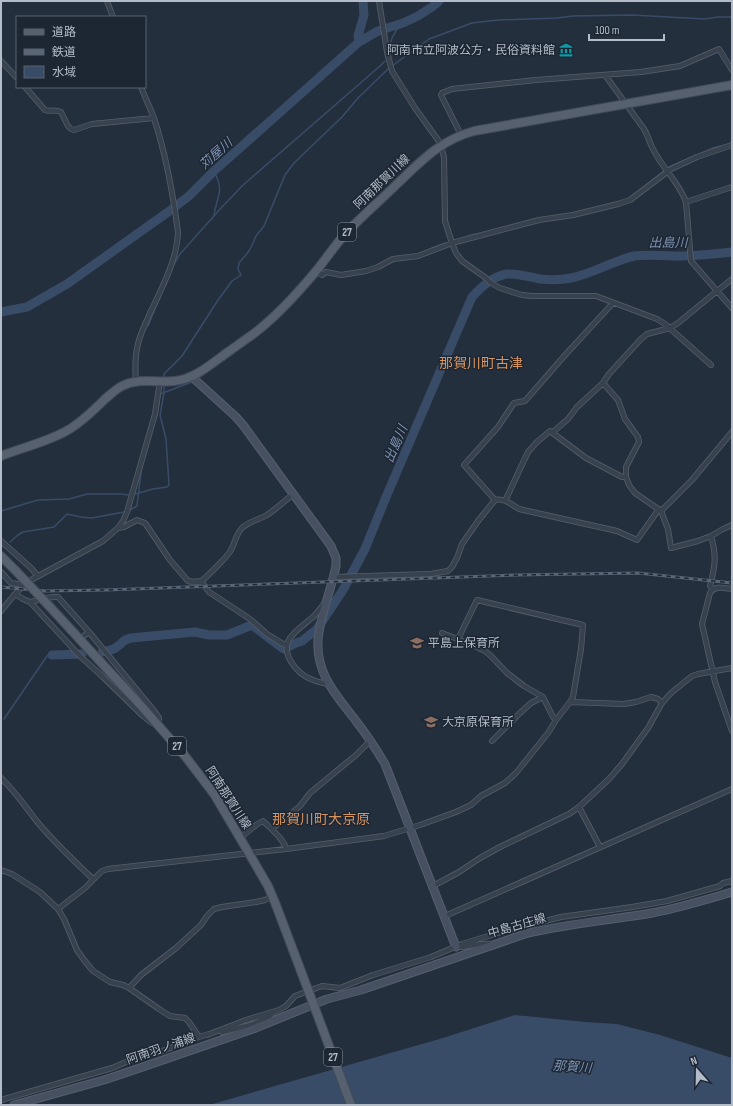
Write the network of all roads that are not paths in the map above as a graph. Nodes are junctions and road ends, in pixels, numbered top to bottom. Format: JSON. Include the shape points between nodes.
{"nodes":[{"id":1,"x":107,"y":1,"type":"edge"},
{"id":2,"x":379,"y":1,"type":"edge"},
{"id":3,"x":113,"y":16,"type":"edge"},
{"id":4,"x":1,"y":61,"type":"edge"},
{"id":5,"x":732,"y":70,"type":"edge"},
{"id":6,"x":605,"y":75,"type":"junction"},
{"id":7,"x":16,"y":77,"type":"edge"},
{"id":8,"x":732,"y":85,"type":"edge"},
{"id":9,"x":26,"y":88,"type":"edge"},
{"id":10,"x":141,"y":88,"type":"edge"},
{"id":11,"x":626,"y":104,"type":"junction"},
{"id":12,"x":154,"y":118,"type":"junction"},
{"id":13,"x":461,"y":135,"type":"junction"},
{"id":14,"x":732,"y":145,"type":"edge"},
{"id":15,"x":441,"y":146,"type":"junction"},
{"id":16,"x":667,"y":170,"type":"junction"},
{"id":17,"x":732,"y":187,"type":"edge"},
{"id":18,"x":686,"y":202,"type":"junction"},
{"id":19,"x":451,"y":242,"type":"junction"},
{"id":20,"x":318,"y":273,"type":"junction"},
{"id":21,"x":732,"y":279,"type":"edge"},
{"id":22,"x":717,"y":291,"type":"junction"},
{"id":23,"x":614,"y":303,"type":"junction"},
{"id":24,"x":732,"y":308,"type":"edge"},
{"id":25,"x":670,"y":328,"type":"junction"},
{"id":26,"x":711,"y":365,"type":"dead end"},
{"id":27,"x":191,"y":376,"type":"junction"},
{"id":28,"x":136,"y":381,"type":"junction"},
{"id":29,"x":160,"y":381,"type":"junction"},
{"id":30,"x":603,"y":383,"type":"junction"},
{"id":31,"x":553,"y":432,"type":"junction"},
{"id":32,"x":732,"y":432,"type":"edge"},
{"id":33,"x":1,"y":456,"type":"edge"},
{"id":34,"x":626,"y":477,"type":"junction"},
{"id":35,"x":293,"y":494,"type":"junction"},
{"id":36,"x":495,"y":500,"type":"junction"},
{"id":37,"x":505,"y":501,"type":"junction"},
{"id":38,"x":660,"y":510,"type":"junction"},
{"id":39,"x":732,"y":525,"type":"edge"},
{"id":40,"x":118,"y":528,"type":"junction"},
{"id":41,"x":711,"y":536,"type":"junction"},
{"id":42,"x":1,"y":541,"type":"edge"},
{"id":43,"x":1,"y":556,"type":"edge"},
{"id":44,"x":1,"y":572,"type":"edge"},
{"id":45,"x":38,"y":576,"type":"junction"},
{"id":46,"x":334,"y":577,"type":"junction"},
{"id":47,"x":201,"y":581,"type":"junction"},
{"id":48,"x":24,"y":585,"type":"junction"},
{"id":49,"x":713,"y":589,"type":"junction"},
{"id":50,"x":732,"y":589,"type":"edge"},
{"id":51,"x":15,"y":594,"type":"junction"},
{"id":52,"x":326,"y":601,"type":"junction"},
{"id":53,"x":30,"y":602,"type":"junction"},
{"id":54,"x":1,"y":612,"type":"edge"},
{"id":55,"x":442,"y":633,"type":"dead end"},
{"id":56,"x":458,"y":639,"type":"junction"},
{"id":57,"x":286,"y":645,"type":"junction"},
{"id":58,"x":732,"y":668,"type":"edge"},
{"id":59,"x":713,"y":670,"type":"junction"},
{"id":60,"x":328,"y":684,"type":"junction"},
{"id":61,"x":543,"y":697,"type":"junction"},
{"id":62,"x":570,"y":702,"type":"junction"},
{"id":63,"x":662,"y":703,"type":"junction"},
{"id":64,"x":556,"y":720,"type":"junction"},
{"id":65,"x":158,"y":725,"type":"junction"},
{"id":66,"x":732,"y":731,"type":"edge"},
{"id":67,"x":370,"y":740,"type":"junction"},
{"id":68,"x":492,"y":741,"type":"dead end"},
{"id":69,"x":1,"y":778,"type":"edge"},
{"id":70,"x":732,"y":789,"type":"edge"},
{"id":71,"x":579,"y":807,"type":"junction"},
{"id":72,"x":410,"y":827,"type":"junction"},
{"id":73,"x":272,"y":829,"type":"junction"},
{"id":74,"x":240,"y":838,"type":"junction"},
{"id":75,"x":600,"y":847,"type":"junction"},
{"id":76,"x":286,"y":849,"type":"junction"},
{"id":77,"x":248,"y":853,"type":"junction"},
{"id":78,"x":1,"y":870,"type":"edge"},
{"id":79,"x":93,"y":879,"type":"junction"},
{"id":80,"x":732,"y":881,"type":"edge"},
{"id":81,"x":433,"y":886,"type":"junction"},
{"id":82,"x":731,"y":891,"type":"edge"},
{"id":83,"x":272,"y":896,"type":"junction"},
{"id":84,"x":58,"y":909,"type":"junction"},
{"id":85,"x":444,"y":916,"type":"junction"},
{"id":86,"x":491,"y":944,"type":"junction"},
{"id":87,"x":456,"y":947,"type":"junction"},
{"id":88,"x":129,"y":988,"type":"junction"},
{"id":89,"x":314,"y":1007,"type":"junction"},
{"id":90,"x":275,"y":1011,"type":"junction"},
{"id":91,"x":252,"y":1027,"type":"junction"},
{"id":92,"x":207,"y":1035,"type":"junction"},
{"id":93,"x":199,"y":1037,"type":"junction"},
{"id":94,"x":1,"y":1100,"type":"edge"},
{"id":95,"x":14,"y":1105,"type":"edge"},
{"id":96,"x":351,"y":1105,"type":"edge"}],
"edges":[{"from":1,"to":3,"type":"street"},
{"from":2,"to":15,"type":"street","via":[[392,71]]},
{"from":4,"to":7,"type":"street"},
{"from":5,"to":6,"type":"street","via":[[719,49],[680,66]]},
{"from":6,"to":11,"type":"street"},
{"from":6,"to":13,"type":"street","via":[[452,89],[442,93],[442,98]]},
{"from":8,"to":11,"type":"main road","name":"阿南那賀川線","number":"27"},
{"from":9,"to":12,"type":"street","via":[[45,110],[56,109],[61,112],[68,126],[74,130],[92,124]]},
{"from":10,"to":12,"type":"street"},
{"from":11,"to":13,"type":"main road","name":"阿南那賀川線","number":"27"},
{"from":11,"to":16,"type":"street","via":[[644,129],[652,149]]},
{"from":12,"to":28,"type":"street","via":[[168,171],[178,241],[175,255],[138,344]]},
{"from":13,"to":15,"type":"main road","name":"阿南那賀川線","number":"27"},
{"from":14,"to":16,"type":"street"},
{"from":15,"to":19,"type":"street","via":[[444,157],[445,221]]},
{"from":15,"to":20,"type":"main road","name":"阿南那賀川線","number":"27","via":[[421,161],[346,233]]},
{"from":16,"to":18,"type":"street"},
{"from":16,"to":19,"type":"street","via":[[630,200]]},
{"from":17,"to":18,"type":"street"},
{"from":18,"to":22,"type":"street","via":[[691,262]]},
{"from":19,"to":20,"type":"street","via":[[418,256],[393,259],[366,271],[341,275]]},
{"from":19,"to":23,"type":"street","via":[[462,261],[500,288],[532,296],[596,296]]},
{"from":20,"to":27,"type":"main road","name":"阿南那賀川線","number":"27","via":[[253,334],[211,365]]},
{"from":21,"to":22,"type":"street"},
{"from":22,"to":24,"type":"street"},
{"from":22,"to":25,"type":"street"},
{"from":23,"to":25,"type":"street","via":[[657,319]]},
{"from":23,"to":36,"type":"street","via":[[525,401],[514,403],[498,427],[464,465]]},
{"from":25,"to":26,"type":"street"},
{"from":25,"to":30,"type":"street","via":[[641,338]]},
{"from":27,"to":29,"type":"main road","name":"阿南那賀川線","number":"27","via":[[176,381]]},
{"from":27,"to":35,"type":"main road","via":[[236,417]]},
{"from":28,"to":29,"type":"main road","name":"阿南那賀川線","number":"27"},
{"from":28,"to":33,"type":"main road","name":"阿南那賀川線","number":"27","via":[[111,393],[69,430]]},
{"from":29,"to":40,"type":"street","via":[[155,414],[127,512]]},
{"from":30,"to":31,"type":"street"},
{"from":30,"to":34,"type":"street","via":[[618,400],[625,419],[638,437],[639,442],[626,467]]},
{"from":31,"to":34,"type":"street","via":[[586,458]]},
{"from":31,"to":37,"type":"street","via":[[550,431],[536,442],[528,452]]},
{"from":32,"to":38,"type":"street","via":[[692,480]]},
{"from":34,"to":38,"type":"street","via":[[635,493]]},
{"from":35,"to":46,"type":"main road","via":[[331,546],[336,558]]},
{"from":35,"to":47,"type":"street","via":[[265,516],[242,527],[232,549]]},
{"from":36,"to":37,"type":"street"},
{"from":36,"to":46,"type":"street","via":[[462,544],[457,558],[448,571],[431,574]]},
{"from":37,"to":38,"type":"street","via":[[519,508],[617,531],[637,540]]},
{"from":38,"to":41,"type":"street","via":[[668,529],[671,548]]},
{"from":39,"to":41,"type":"street"},
{"from":40,"to":45,"type":"street","via":[[103,541]]},
{"from":40,"to":47,"type":"street","via":[[124,528],[137,520],[145,523],[188,581]]},
{"from":41,"to":49,"type":"street","via":[[715,560],[710,586]]},
{"from":42,"to":45,"type":"street"},
{"from":43,"to":65,"type":"main road","name":"阿南那賀川線","number":"27","bridge":true},
{"from":44,"to":48,"type":"street","via":[[11,583]]},
{"from":45,"to":48,"type":"street"},
{"from":46,"to":52,"type":"main road"},
{"from":47,"to":57,"type":"street","via":[[210,592]]},
{"from":48,"to":51,"type":"street"},
{"from":49,"to":50,"type":"street"},
{"from":49,"to":59,"type":"street","via":[[702,624]]},
{"from":51,"to":53,"type":"street"},
{"from":51,"to":54,"type":"street"},
{"from":52,"to":57,"type":"street","via":[[314,616],[292,633]]},
{"from":52,"to":60,"type":"main road","via":[[318,640],[318,655]]},
{"from":53,"to":65,"type":"street","via":[[73,645],[78,654],[143,716]]},
{"from":53,"to":65,"type":"street","via":[[49,596],[58,597],[155,712],[159,718]]},
{"from":55,"to":56,"type":"street"},
{"from":56,"to":61,"type":"street","via":[[485,651],[507,673]]},
{"from":56,"to":62,"type":"street","via":[[477,600],[583,625],[573,697]]},
{"from":57,"to":60,"type":"street","via":[[290,660],[296,669],[311,680]]},
{"from":58,"to":59,"type":"street"},
{"from":59,"to":63,"type":"street","via":[[692,676]]},
{"from":59,"to":66,"type":"street"},
{"from":60,"to":67,"type":"main road"},
{"from":61,"to":64,"type":"street"},
{"from":61,"to":68,"type":"street","via":[[531,702]]},
{"from":62,"to":63,"type":"street","via":[[624,704],[652,698]]},
{"from":62,"to":64,"type":"street"},
{"from":63,"to":71,"type":"street","via":[[648,728],[622,764]]},
{"from":64,"to":72,"type":"street","via":[[532,754],[505,783],[456,812]]},
{"from":65,"to":74,"type":"main road","name":"阿南那賀川線","number":"27","via":[[214,794]]},
{"from":67,"to":72,"type":"main road","via":[[385,764]]},
{"from":67,"to":73,"type":"street"},
{"from":69,"to":79,"type":"street","via":[[52,839]]},
{"from":70,"to":75,"type":"street"},
{"from":71,"to":75,"type":"street"},
{"from":71,"to":81,"type":"street","via":[[556,821],[502,846]]},
{"from":72,"to":76,"type":"street","via":[[384,836]]},
{"from":72,"to":81,"type":"main road"},
{"from":73,"to":74,"type":"street","via":[[263,822],[256,824]]},
{"from":73,"to":76,"type":"street"},
{"from":74,"to":77,"type":"main road","name":"阿南那賀川線","number":"27"},
{"from":75,"to":85,"type":"street"},
{"from":76,"to":77,"type":"street"},
{"from":77,"to":79,"type":"street","via":[[108,869]]},
{"from":77,"to":83,"type":"main road","name":"阿南那賀川線","number":"27"},
{"from":78,"to":84,"type":"street","via":[[40,892]]},
{"from":79,"to":84,"type":"street"},
{"from":80,"to":87,"type":"street","via":[[667,901],[561,917],[469,941]]},
{"from":81,"to":85,"type":"main road"},
{"from":82,"to":86,"type":"main road","name":"中島古庄線","via":[[685,906],[553,927]]},
{"from":83,"to":88,"type":"street","via":[[265,900],[214,910],[176,948],[141,975]]},
{"from":83,"to":89,"type":"main road","name":"阿南那賀川線","number":"27","bridge":true},
{"from":84,"to":88,"type":"street","via":[[77,950],[93,971],[110,982]]},
{"from":85,"to":87,"type":"main road"},
{"from":86,"to":87,"type":"street"},
{"from":86,"to":89,"type":"main road","name":"中島古庄線"},
{"from":87,"to":90,"type":"street","via":[[340,988],[322,986],[295,996],[286,1006]]},
{"from":88,"to":93,"type":"street","via":[[170,1016],[185,1018]]},
{"from":89,"to":91,"type":"main road","name":"阿南羽ノ浦線"},
{"from":89,"to":96,"type":"main road","name":"阿南那賀川線","number":"27"},
{"from":90,"to":91,"type":"street"},
{"from":90,"to":92,"type":"street"},
{"from":91,"to":92,"type":"street"},
{"from":91,"to":95,"type":"main road","name":"阿南羽ノ浦線","via":[[104,1080]]},
{"from":92,"to":93,"type":"street"},
{"from":93,"to":94,"type":"street","via":[[157,1052],[152,1051],[112,1068]]}]}
